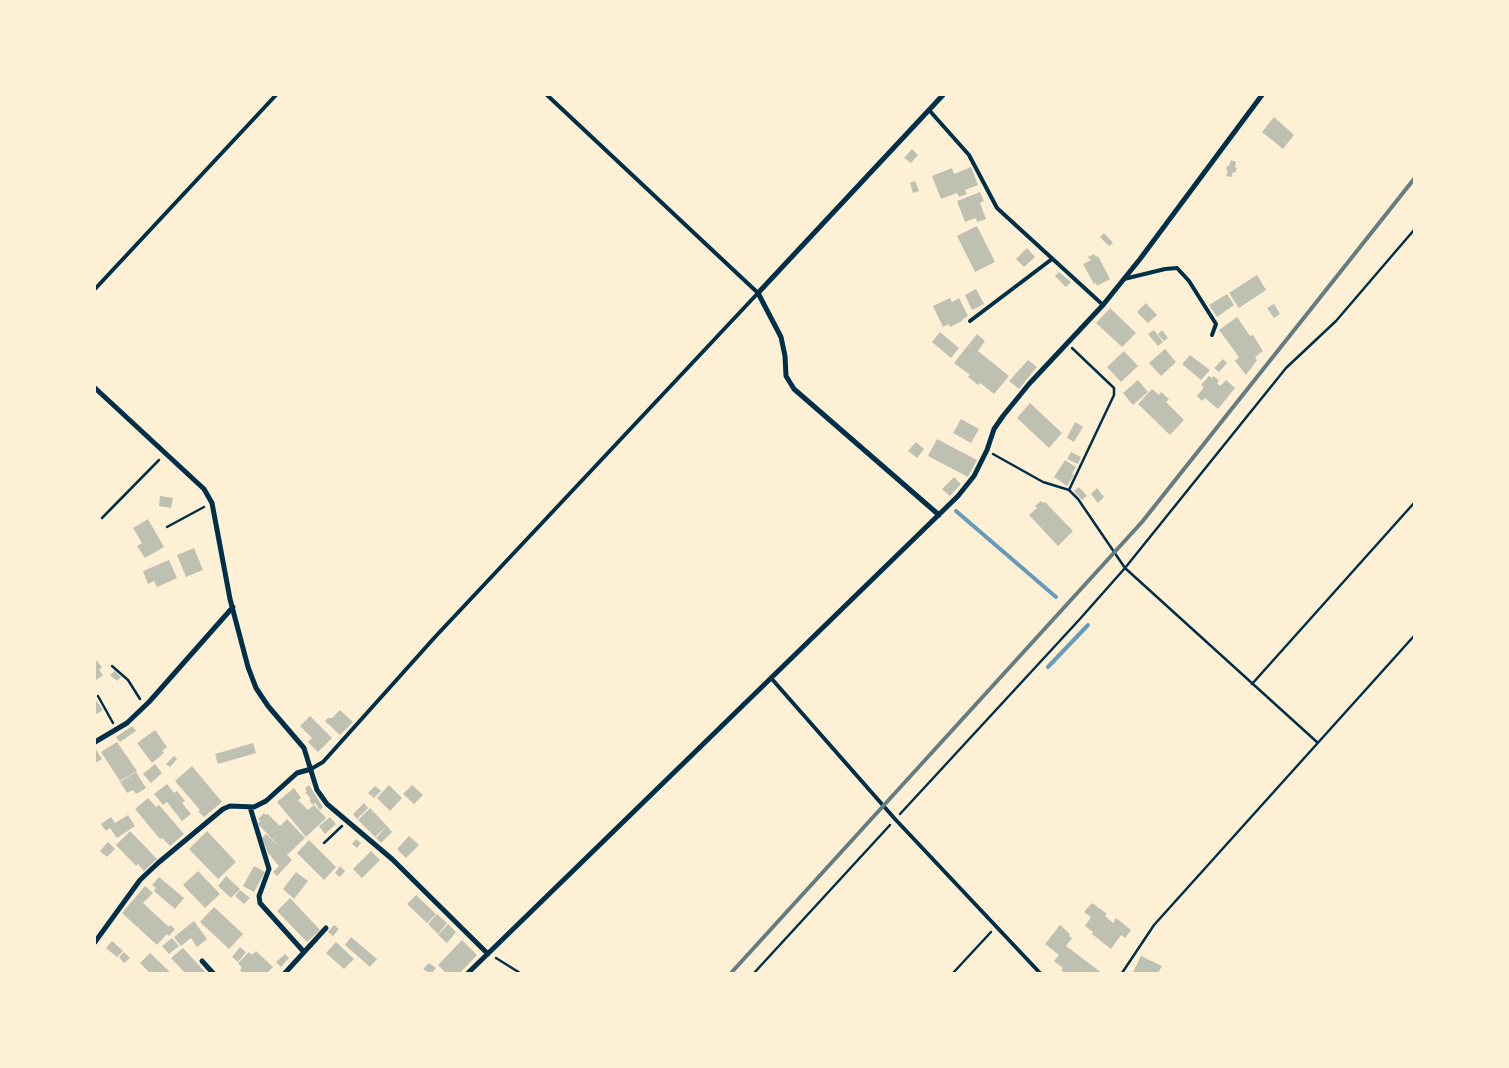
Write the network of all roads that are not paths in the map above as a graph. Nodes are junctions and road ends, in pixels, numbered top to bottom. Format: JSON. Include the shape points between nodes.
{"nodes":[{"id":1,"x":276,"y":95,"type":"edge"},
{"id":2,"x":547,"y":95,"type":"edge"},
{"id":3,"x":943,"y":95,"type":"edge"},
{"id":4,"x":1262,"y":95,"type":"edge"},
{"id":5,"x":929,"y":110,"type":"junction"},
{"id":6,"x":1052,"y":258,"type":"junction"},
{"id":7,"x":1124,"y":279,"type":"junction"},
{"id":8,"x":95,"y":289,"type":"edge"},
{"id":9,"x":758,"y":293,"type":"junction"},
{"id":10,"x":1104,"y":305,"type":"junction"},
{"id":11,"x":970,"y":321,"type":"dead end"},
{"id":12,"x":1212,"y":335,"type":"dead end"},
{"id":13,"x":95,"y":388,"type":"edge"},
{"id":14,"x":940,"y":515,"type":"junction"},
{"id":15,"x":232,"y":607,"type":"junction"},
{"id":16,"x":771,"y":678,"type":"junction"},
{"id":17,"x":95,"y":742,"type":"edge"},
{"id":18,"x":311,"y":769,"type":"junction"},
{"id":19,"x":250,"y":808,"type":"junction"},
{"id":20,"x":326,"y":928,"type":"dead end"},
{"id":21,"x":95,"y":942,"type":"edge"},
{"id":22,"x":304,"y":952,"type":"junction"},
{"id":23,"x":488,"y":954,"type":"junction"},
{"id":24,"x":202,"y":961,"type":"dead end"},
{"id":25,"x":213,"y":973,"type":"edge"},
{"id":26,"x":285,"y":973,"type":"edge"},
{"id":27,"x":468,"y":973,"type":"edge"},
{"id":28,"x":1040,"y":973,"type":"edge"}],
"edges":[{"from":1,"to":8,"type":"lane"},
{"from":2,"to":9,"type":"lane"},
{"from":3,"to":5,"type":"street"},
{"from":4,"to":7,"type":"street"},
{"from":5,"to":6,"type":"lane","via":[[969,155],[997,208]]},
{"from":5,"to":9,"type":"street"},
{"from":6,"to":10,"type":"lane"},
{"from":6,"to":11,"type":"lane"},
{"from":7,"to":10,"type":"street"},
{"from":7,"to":12,"type":"lane","via":[[1177,268],[1216,324]]},
{"from":9,"to":14,"type":"street","via":[[781,338],[786,376],[794,389]]},
{"from":9,"to":18,"type":"lane","via":[[435,637],[323,762]]},
{"from":10,"to":14,"type":"street","via":[[1003,416],[974,476]]},
{"from":13,"to":15,"type":"street","via":[[204,489],[212,503]]},
{"from":14,"to":16,"type":"street"},
{"from":15,"to":17,"type":"street","via":[[144,707]]},
{"from":15,"to":18,"type":"street","via":[[256,688],[304,748]]},
{"from":16,"to":23,"type":"street"},
{"from":16,"to":28,"type":"lane","via":[[895,819]]},
{"from":18,"to":19,"type":"street","via":[[297,773],[266,801]]},
{"from":18,"to":23,"type":"street","via":[[317,790],[326,804],[392,859]]},
{"from":19,"to":21,"type":"street","via":[[230,806],[223,809],[158,863],[140,880]]},
{"from":19,"to":22,"type":"street","via":[[269,869],[259,896],[260,903]]},
{"from":20,"to":22,"type":"street"},
{"from":22,"to":26,"type":"street"},
{"from":23,"to":27,"type":"street"},
{"from":24,"to":25,"type":"street"}]}
